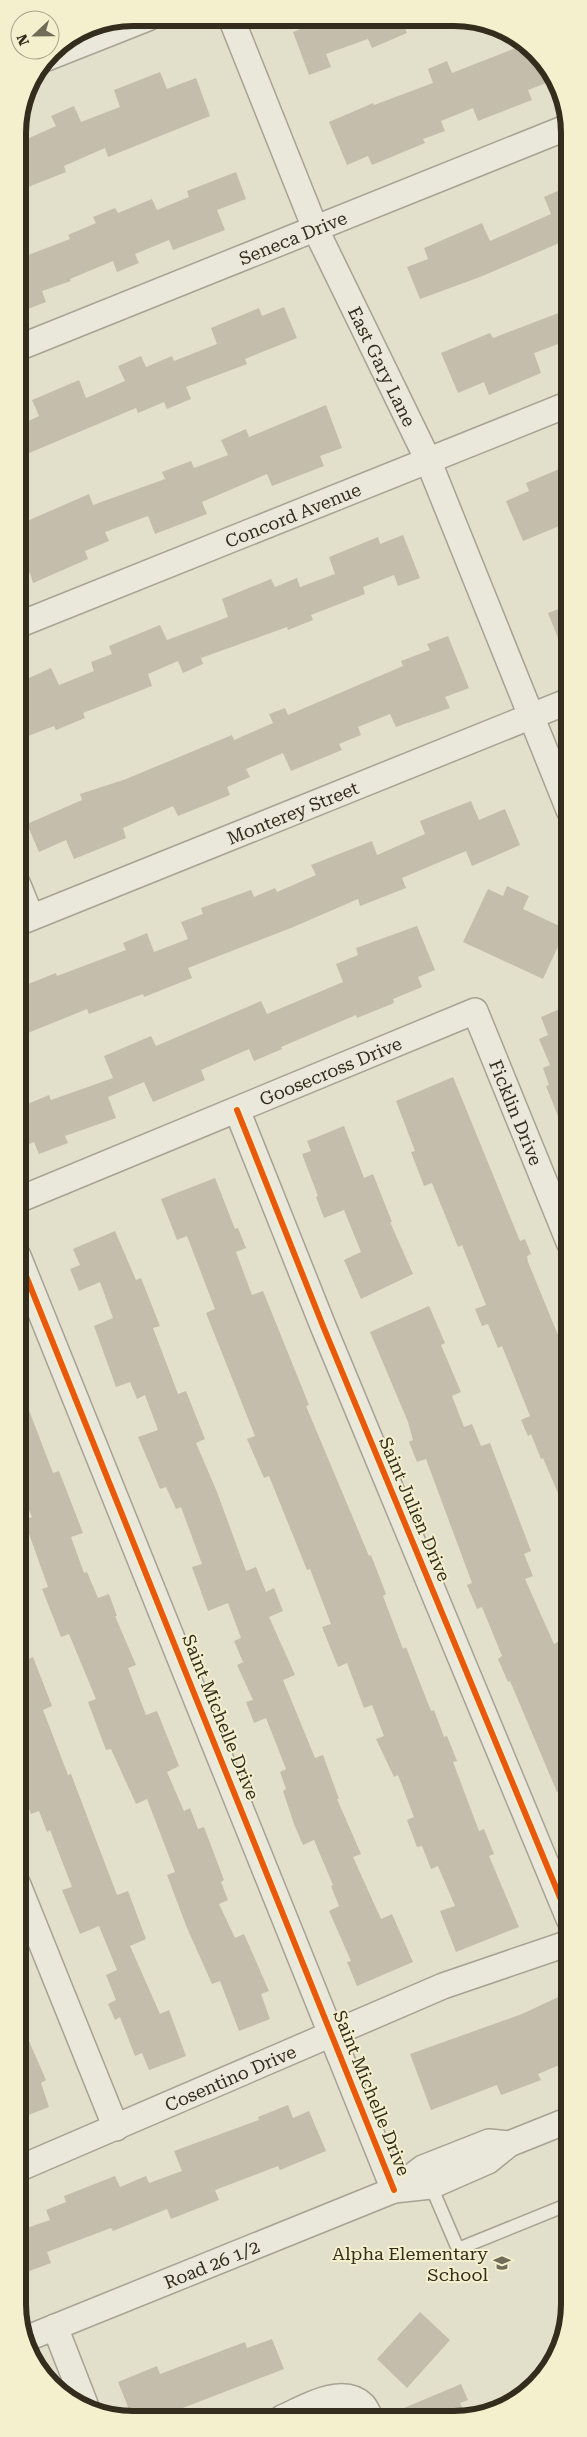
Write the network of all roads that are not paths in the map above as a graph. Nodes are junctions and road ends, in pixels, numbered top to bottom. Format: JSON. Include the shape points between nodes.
{"nodes":[{"id":1,"x":127,"y":26,"type":"edge"},
{"id":2,"x":234,"y":26,"type":"edge"},
{"id":3,"x":65,"y":51,"type":"edge"},
{"id":4,"x":561,"y":130,"type":"edge"},
{"id":5,"x":315,"y":228,"type":"junction"},
{"id":6,"x":26,"y":345,"type":"edge"},
{"id":7,"x":561,"y":407,"type":"edge"},
{"id":8,"x":428,"y":460,"type":"junction"},
{"id":9,"x":26,"y":622,"type":"edge"},
{"id":10,"x":561,"y":704,"type":"edge"},
{"id":11,"x":532,"y":716,"type":"junction"},
{"id":12,"x":561,"y":790,"type":"edge"},
{"id":13,"x":26,"y":919,"type":"edge"},
{"id":14,"x":475,"y":1011,"type":"joint"},
{"id":15,"x":236,"y":1110,"type":"junction"},
{"id":16,"x":26,"y":1197,"type":"edge"},
{"id":17,"x":561,"y":1222,"type":"edge"},
{"id":18,"x":26,"y":1276,"type":"edge"},
{"id":19,"x":561,"y":1900,"type":"edge"},
{"id":20,"x":26,"y":1905,"type":"edge"},
{"id":21,"x":561,"y":1946,"type":"edge"},
{"id":22,"x":332,"y":2034,"type":"junction"},
{"id":23,"x":561,"y":2123,"type":"edge"},
{"id":24,"x":116,"y":2128,"type":"junction"},
{"id":25,"x":509,"y":2144,"type":"junction"},
{"id":26,"x":26,"y":2166,"type":"edge"},
{"id":27,"x":430,"y":2186,"type":"junction"},
{"id":28,"x":394,"y":2190,"type":"junction"},
{"id":29,"x":561,"y":2207,"type":"edge"},
{"id":30,"x":55,"y":2327,"type":"junction"},
{"id":31,"x":31,"y":2337,"type":"edge"},
{"id":32,"x":82,"y":2397,"type":"edge"},
{"id":33,"x":298,"y":2411,"type":"edge"},
{"id":34,"x":366,"y":2411,"type":"edge"}],
"edges":[{"from":1,"to":3,"type":"street"},
{"from":2,"to":5,"type":"street","name":"East Gary Lane"},
{"from":4,"to":5,"type":"street","name":"Seneca Drive"},
{"from":5,"to":6,"type":"street","name":"Seneca Drive"},
{"from":5,"to":8,"type":"street","name":"East Gary Lane"},
{"from":7,"to":8,"type":"street","name":"Concord Avenue"},
{"from":8,"to":9,"type":"street","name":"Concord Avenue"},
{"from":8,"to":11,"type":"street","name":"East Gary Lane"},
{"from":10,"to":11,"type":"street","name":"Monterey Street"},
{"from":11,"to":12,"type":"street","name":"East Gary Lane"},
{"from":11,"to":13,"type":"street","name":"Monterey Street"},
{"from":14,"to":15,"type":"street","name":"Goosecross Drive"},
{"from":14,"to":17,"type":"street","name":"Ficklin Drive"},
{"from":15,"to":16,"type":"street","name":"Goosecross Drive"},
{"from":15,"to":19,"type":"street","name":"Saint Julien Drive"},
{"from":18,"to":22,"type":"street","name":"Saint Michelle Drive"},
{"from":20,"to":24,"type":"street"},
{"from":21,"to":22,"type":"street","name":"Cosentino Drive","via":[[443,1986]]},
{"from":22,"to":24,"type":"street","name":"Cosentino Drive"},
{"from":22,"to":28,"type":"street","name":"Saint Michelle Drive"},
{"from":23,"to":25,"type":"street","name":"Road 26 1/2"},
{"from":24,"to":26,"type":"street","name":"Cosentino Drive"},
{"from":25,"to":27,"type":"street","name":"Road 26 1/2","via":[[488,2162]]},
{"from":25,"to":28,"type":"street","name":"Road 26 1/2","via":[[489,2142],[423,2168]]},
{"from":27,"to":28,"type":"street","name":"Road 26 1/2"},
{"from":27,"to":29,"type":"lane","via":[[458,2249]]},
{"from":28,"to":30,"type":"street","name":"Road 26 1/2"},
{"from":30,"to":31,"type":"street","name":"Road 26 1/2"},
{"from":30,"to":32,"type":"street"},
{"from":33,"to":34,"type":"street","via":[[329,2398],[348,2397],[362,2404]]}]}
